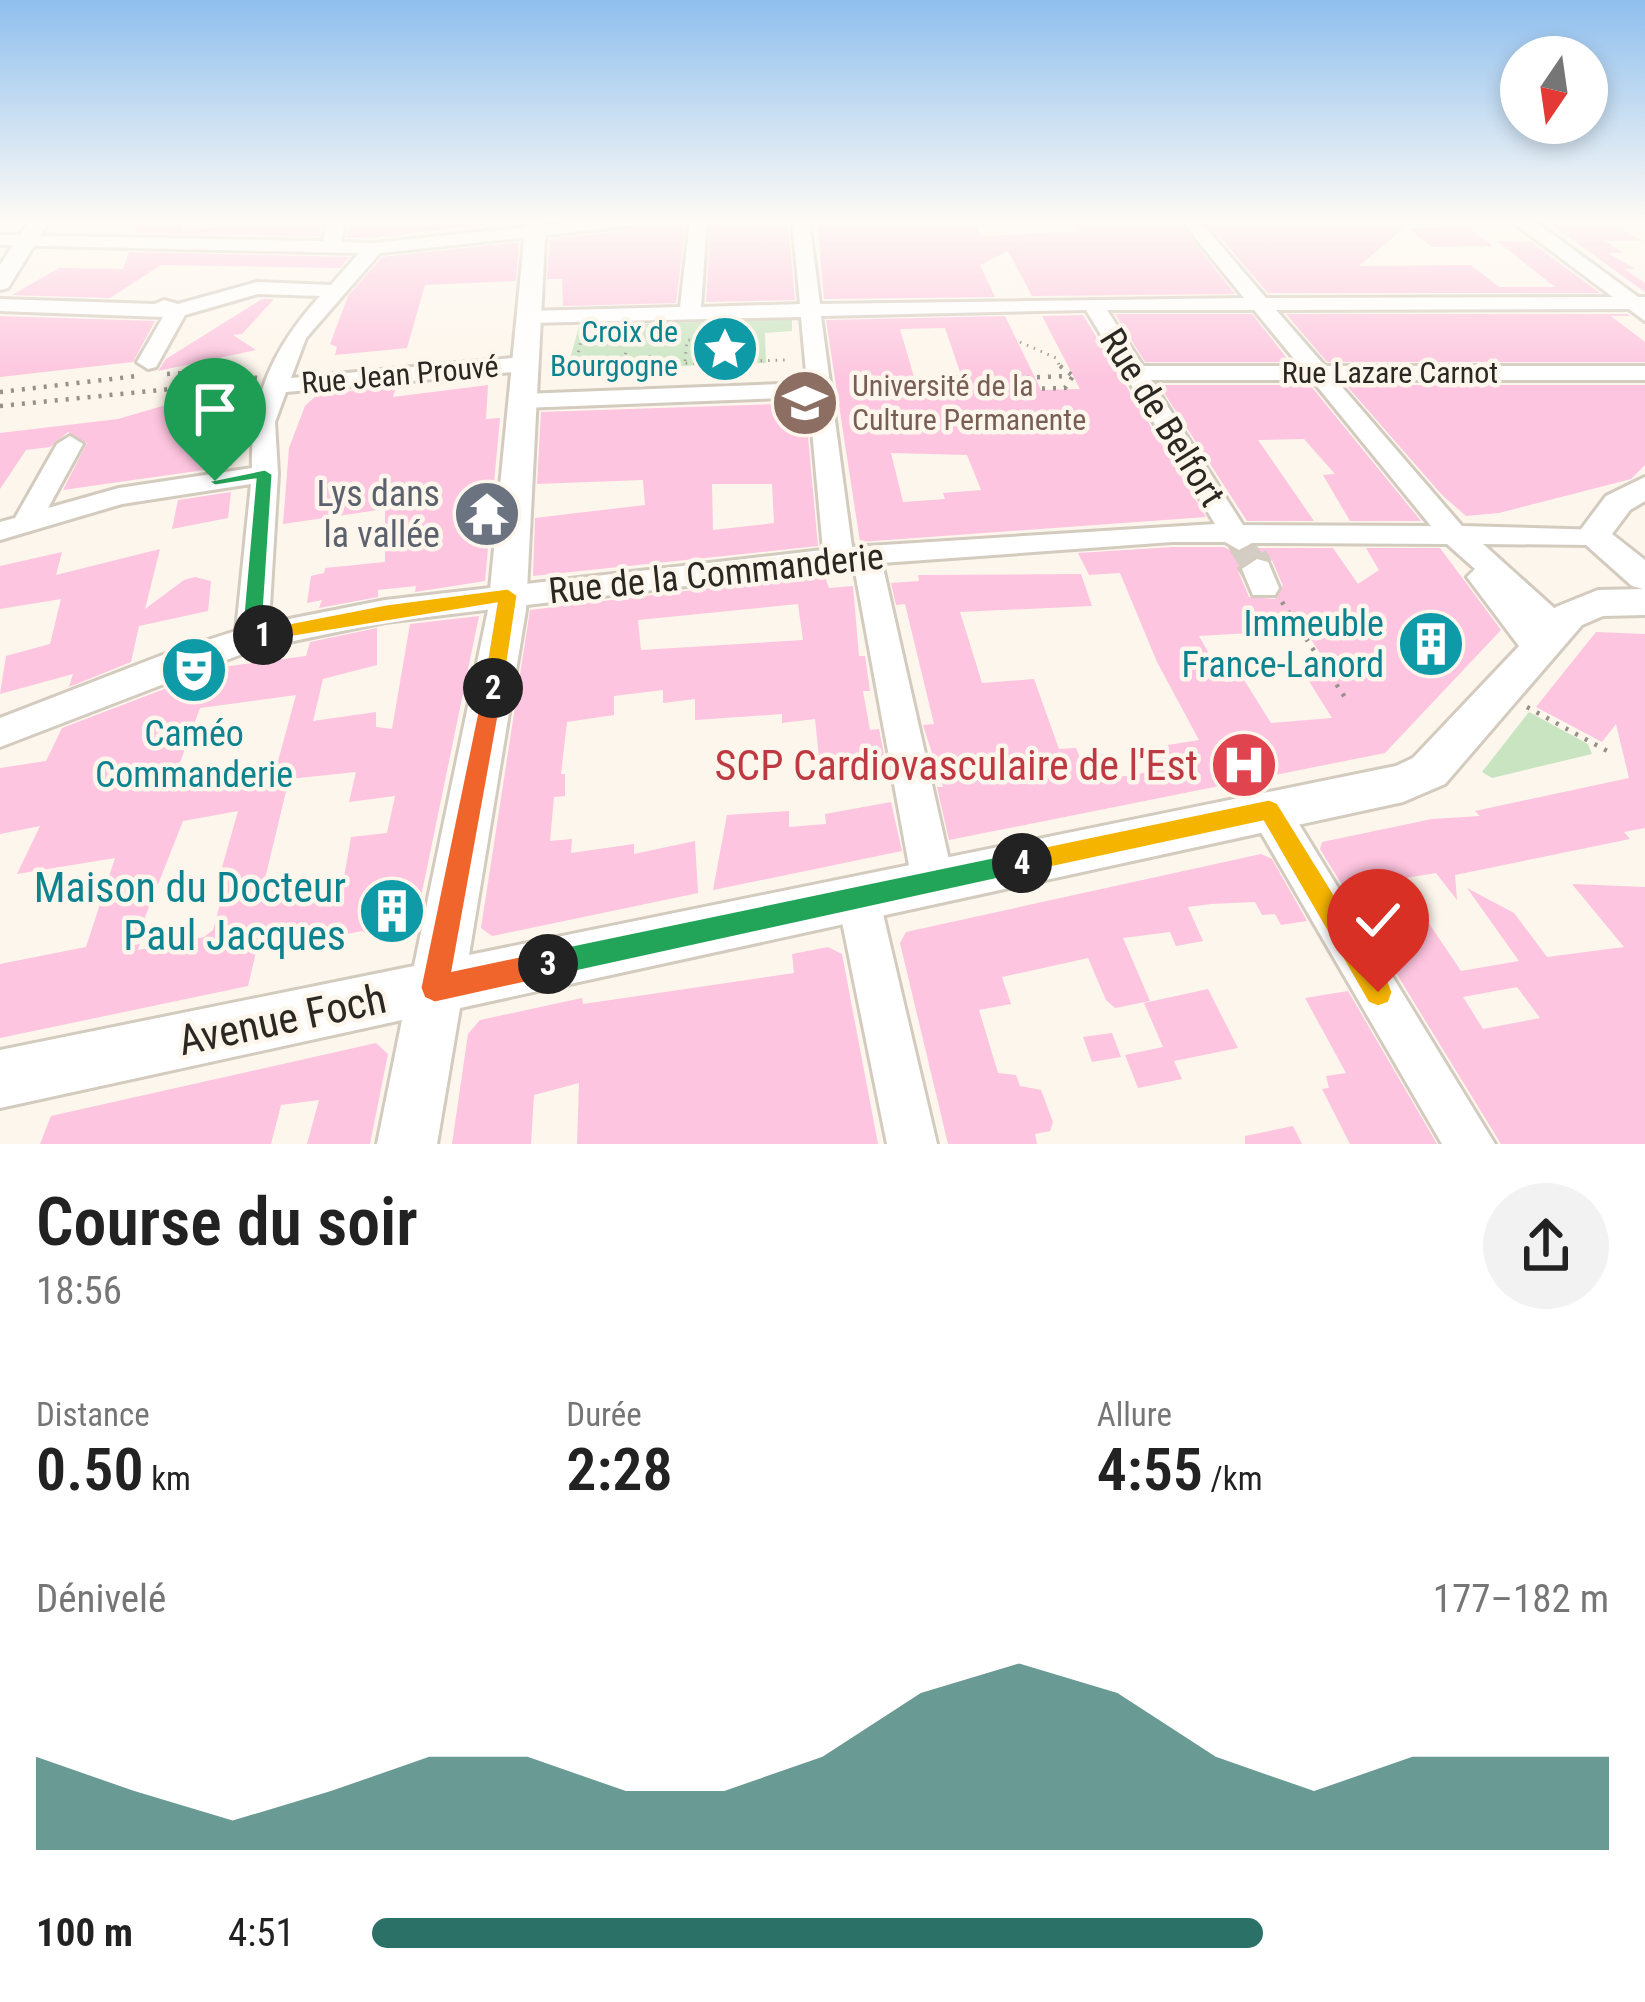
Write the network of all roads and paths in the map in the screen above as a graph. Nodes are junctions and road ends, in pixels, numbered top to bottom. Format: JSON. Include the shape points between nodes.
{"nodes":[{"id":1,"x":350,"y":273,"type":"edge"},
{"id":2,"x":532,"y":273,"type":"edge"},
{"id":3,"x":693,"y":273,"type":"edge"},
{"id":4,"x":807,"y":273,"type":"edge"},
{"id":5,"x":1236,"y":273,"type":"edge"},
{"id":6,"x":1594,"y":273,"type":"edge"},
{"id":7,"x":3,"y":289,"type":"edge"},
{"id":8,"x":334,"y":291,"type":"junction"},
{"id":9,"x":1262,"y":303,"type":"junction"},
{"id":10,"x":1093,"y":304,"type":"junction"},
{"id":11,"x":1640,"y":307,"type":"edge"},
{"id":12,"x":811,"y":308,"type":"junction"},
{"id":13,"x":177,"y":311,"type":"junction"},
{"id":14,"x":690,"y":313,"type":"junction"},
{"id":15,"x":732,"y":327,"type":"dead end"},
{"id":16,"x":582,"y":336,"type":"dead end"},
{"id":17,"x":732,"y":339,"type":"junction"},
{"id":18,"x":1020,"y":342,"type":"dead end"},
{"id":19,"x":626,"y":350,"type":"dead end"},
{"id":20,"x":651,"y":350,"type":"dead end"},
{"id":21,"x":525,"y":357,"type":"junction"},
{"id":22,"x":786,"y":360,"type":"dead end"},
{"id":23,"x":731,"y":362,"type":"junction"},
{"id":24,"x":685,"y":363,"type":"junction"},
{"id":25,"x":649,"y":364,"type":"junction"},
{"id":26,"x":623,"y":365,"type":"junction"},
{"id":27,"x":150,"y":370,"type":"junction"},
{"id":28,"x":1319,"y":372,"type":"junction"},
{"id":29,"x":1135,"y":373,"type":"junction"},
{"id":30,"x":1645,"y":373,"type":"edge"},
{"id":31,"x":280,"y":376,"type":"junction"},
{"id":32,"x":1073,"y":376,"type":"junction"},
{"id":33,"x":621,"y":378,"type":"dead end"},
{"id":34,"x":1015,"y":378,"type":"dead end"},
{"id":35,"x":1020,"y":389,"type":"dead end"},
{"id":36,"x":820,"y":390,"type":"junction"},
{"id":37,"x":0,"y":392,"type":"edge"},
{"id":38,"x":0,"y":406,"type":"edge"},
{"id":39,"x":70,"y":445,"type":"dead end"},
{"id":40,"x":265,"y":474,"type":"junction"},
{"id":41,"x":1645,"y":487,"type":"edge"},
{"id":42,"x":12,"y":527,"type":"edge"},
{"id":43,"x":1236,"y":536,"type":"junction"},
{"id":44,"x":1593,"y":536,"type":"junction"},
{"id":45,"x":1461,"y":542,"type":"junction"},
{"id":46,"x":854,"y":562,"type":"junction"},
{"id":47,"x":1260,"y":578,"type":"tunnel mouth"},
{"id":48,"x":1645,"y":578,"type":"edge"},
{"id":49,"x":508,"y":595,"type":"junction"},
{"id":50,"x":1645,"y":602,"type":"edge"},
{"id":51,"x":1547,"y":635,"type":"junction"},
{"id":52,"x":252,"y":638,"type":"junction"},
{"id":53,"x":1348,"y":702,"type":"dead end"},
{"id":54,"x":1527,"y":707,"type":"dead end"},
{"id":55,"x":0,"y":733,"type":"edge"},
{"id":56,"x":1609,"y":752,"type":"dead end"},
{"id":57,"x":1269,"y":810,"type":"junction"},
{"id":58,"x":933,"y":882,"type":"junction"},
{"id":59,"x":858,"y":897,"type":"junction"},
{"id":60,"x":435,"y":988,"type":"junction"},
{"id":61,"x":0,"y":1079,"type":"edge"},
{"id":62,"x":407,"y":1144,"type":"edge"},
{"id":63,"x":912,"y":1144,"type":"edge"},
{"id":64,"x":1470,"y":1144,"type":"edge"}],
"edges":[{"from":1,"to":8,"type":"street"},
{"from":2,"to":21,"type":"main road"},
{"from":3,"to":14,"type":"street"},
{"from":4,"to":12,"type":"street"},
{"from":5,"to":9,"type":"street"},
{"from":6,"to":11,"type":"main road"},
{"from":7,"to":13,"type":"street"},
{"from":8,"to":13,"type":"street","via":[[256,288]]},
{"from":8,"to":31,"type":"street","via":[[296,336]]},
{"from":9,"to":10,"type":"street"},
{"from":9,"to":11,"type":"street"},
{"from":9,"to":28,"type":"street"},
{"from":10,"to":12,"type":"street"},
{"from":10,"to":29,"type":"street","name":"Rue de Belfort"},
{"from":12,"to":14,"type":"street"},
{"from":12,"to":36,"type":"street"},
{"from":13,"to":27,"type":"street"},
{"from":14,"to":21,"type":"street"},
{"from":15,"to":17,"type":"path"},
{"from":16,"to":26,"type":"path","via":[[575,367]]},
{"from":17,"to":23,"type":"path"},
{"from":17,"to":24,"type":"path","via":[[684,340]]},
{"from":18,"to":32,"type":"path"},
{"from":19,"to":26,"type":"path"},
{"from":20,"to":25,"type":"path"},
{"from":21,"to":31,"type":"street","name":"Rue Jean Prouvé"},
{"from":21,"to":36,"type":"street"},
{"from":21,"to":49,"type":"main road"},
{"from":22,"to":23,"type":"path"},
{"from":23,"to":24,"type":"path"},
{"from":24,"to":25,"type":"path"},
{"from":25,"to":26,"type":"path"},
{"from":26,"to":33,"type":"path"},
{"from":27,"to":37,"type":"path"},
{"from":27,"to":38,"type":"path","via":[[262,379]]},
{"from":28,"to":29,"type":"street","name":"Rue Lazare Carnot"},
{"from":28,"to":30,"type":"street","name":"Rue Lazare Carnot"},
{"from":28,"to":45,"type":"street"},
{"from":29,"to":43,"type":"street","name":"Rue de Belfort"},
{"from":31,"to":40,"type":"street","via":[[263,422]]},
{"from":32,"to":34,"type":"path"},
{"from":32,"to":35,"type":"path","via":[[1065,388]]},
{"from":36,"to":46,"type":"street"},
{"from":39,"to":42,"type":"street"},
{"from":40,"to":42,"type":"street","via":[[119,496]]},
{"from":40,"to":52,"type":"street"},
{"from":41,"to":44,"type":"main road","via":[[1618,503]]},
{"from":43,"to":45,"type":"street","name":"Rue de la Commanderie"},
{"from":43,"to":46,"type":"street","name":"Rue de la Commanderie"},
{"from":44,"to":45,"type":"street","name":"Rue de la Commanderie"},
{"from":44,"to":48,"type":"main road"},
{"from":45,"to":51,"type":"street","via":[[1470,561]]},
{"from":46,"to":49,"type":"street","name":"Rue de la Commanderie"},
{"from":46,"to":58,"type":"street"},
{"from":47,"to":53,"type":"path"},
{"from":49,"to":52,"type":"street","name":"Rue de la Commanderie"},
{"from":49,"to":60,"type":"main road"},
{"from":50,"to":51,"type":"main road","via":[[1578,609]]},
{"from":51,"to":57,"type":"main road","name":"Avenue Foch","via":[[1429,771]]},
{"from":52,"to":55,"type":"street","name":"Rue de la Commanderie"},
{"from":54,"to":56,"type":"path"},
{"from":57,"to":58,"type":"main road","name":"Avenue Foch"},
{"from":57,"to":64,"type":"street"},
{"from":58,"to":59,"type":"main road","name":"Avenue Foch"},
{"from":59,"to":60,"type":"main road","name":"Avenue Foch"},
{"from":59,"to":63,"type":"street"},
{"from":60,"to":61,"type":"main road","name":"Avenue Foch"},
{"from":60,"to":62,"type":"main road"}]}
